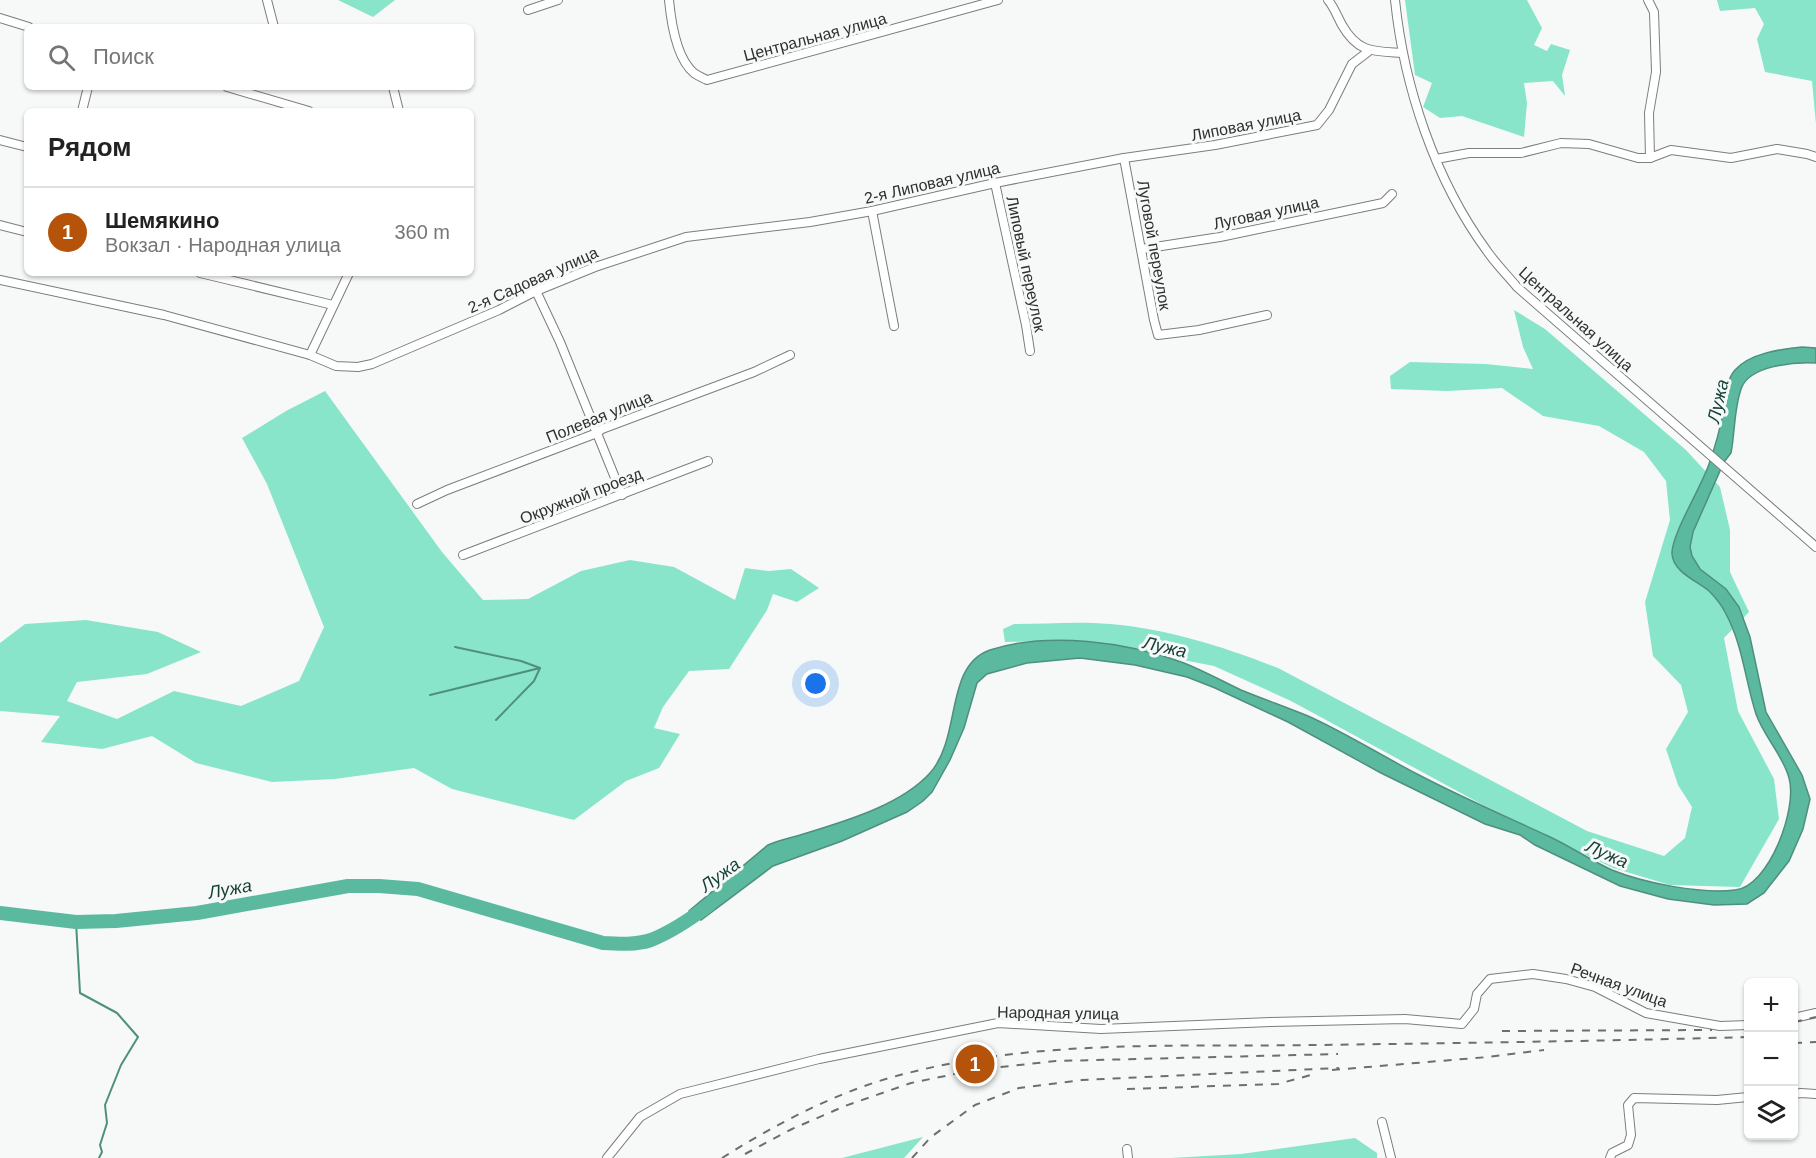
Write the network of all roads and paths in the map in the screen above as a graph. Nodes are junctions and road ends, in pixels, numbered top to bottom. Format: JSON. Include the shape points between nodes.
{"nodes":[{"id":1,"x":267,"y":0,"type":"edge"},
{"id":2,"x":558,"y":0,"type":"edge"},
{"id":3,"x":669,"y":0,"type":"edge"},
{"id":4,"x":998,"y":0,"type":"edge"},
{"id":5,"x":1395,"y":0,"type":"edge"},
{"id":6,"x":1648,"y":0,"type":"edge"},
{"id":7,"x":1330,"y":1,"type":"edge"},
{"id":8,"x":528,"y":10,"type":"dead end"},
{"id":9,"x":0,"y":18,"type":"edge"},
{"id":10,"x":273,"y":24,"type":"edge"},
{"id":11,"x":24,"y":25,"type":"edge"},
{"id":12,"x":1369,"y":51,"type":"junction"},
{"id":13,"x":1402,"y":52,"type":"junction"},
{"id":14,"x":87,"y":90,"type":"edge"},
{"id":15,"x":237,"y":90,"type":"edge"},
{"id":16,"x":394,"y":90,"type":"edge"},
{"id":17,"x":83,"y":108,"type":"edge"},
{"id":18,"x":299,"y":108,"type":"edge"},
{"id":19,"x":398,"y":108,"type":"edge"},
{"id":20,"x":0,"y":141,"type":"edge"},
{"id":21,"x":24,"y":146,"type":"edge"},
{"id":22,"x":1816,"y":157,"type":"edge"},
{"id":23,"x":1124,"y":158,"type":"junction"},
{"id":24,"x":1650,"y":158,"type":"junction"},
{"id":25,"x":1436,"y":159,"type":"junction"},
{"id":26,"x":995,"y":183,"type":"junction"},
{"id":27,"x":1392,"y":194,"type":"dead end"},
{"id":28,"x":872,"y":211,"type":"junction"},
{"id":29,"x":0,"y":225,"type":"edge"},
{"id":30,"x":744,"y":230,"type":"joint"},
{"id":31,"x":24,"y":231,"type":"edge"},
{"id":32,"x":1142,"y":249,"type":"junction"},
{"id":33,"x":213,"y":276,"type":"edge"},
{"id":34,"x":347,"y":276,"type":"edge"},
{"id":35,"x":0,"y":280,"type":"edge"},
{"id":36,"x":536,"y":291,"type":"junction"},
{"id":37,"x":333,"y":304,"type":"junction"},
{"id":38,"x":1267,"y":315,"type":"dead end"},
{"id":39,"x":894,"y":326,"type":"dead end"},
{"id":40,"x":1030,"y":351,"type":"dead end"},
{"id":41,"x":310,"y":355,"type":"junction"},
{"id":42,"x":790,"y":355,"type":"dead end"},
{"id":43,"x":597,"y":433,"type":"junction"},
{"id":44,"x":708,"y":461,"type":"dead end"},
{"id":45,"x":622,"y":495,"type":"junction"},
{"id":46,"x":417,"y":504,"type":"dead end"},
{"id":47,"x":1816,"y":547,"type":"edge"},
{"id":48,"x":463,"y":555,"type":"dead end"},
{"id":49,"x":1816,"y":1013,"type":"edge"},
{"id":50,"x":1798,"y":1017,"type":"edge"},
{"id":51,"x":1466,"y":1018,"type":"joint"},
{"id":52,"x":1744,"y":1025,"type":"edge"},
{"id":53,"x":1798,"y":1093,"type":"edge"},
{"id":54,"x":1816,"y":1094,"type":"edge"},
{"id":55,"x":1744,"y":1097,"type":"edge"},
{"id":56,"x":1382,"y":1122,"type":"dead end"},
{"id":57,"x":608,"y":1158,"type":"edge"},
{"id":58,"x":1391,"y":1158,"type":"edge"},
{"id":59,"x":1610,"y":1158,"type":"edge"}],
"edges":[{"from":1,"to":10,"type":"street"},
{"from":2,"to":8,"type":"street"},
{"from":3,"to":4,"type":"street","name":"Центральная улица","via":[[672,28],[686,63],[707,80]]},
{"from":5,"to":13,"type":"street","name":"Центральная улица"},
{"from":6,"to":24,"type":"street","via":[[1654,12],[1656,72],[1649,113]]},
{"from":7,"to":12,"type":"street","via":[[1353,39]]},
{"from":9,"to":11,"type":"street"},
{"from":12,"to":13,"type":"street"},
{"from":12,"to":23,"type":"street","name":"Липовая улица","via":[[1352,64],[1317,125]]},
{"from":13,"to":25,"type":"street","name":"Центральная улица","via":[[1418,116]]},
{"from":14,"to":17,"type":"street"},
{"from":15,"to":18,"type":"street"},
{"from":16,"to":19,"type":"street"},
{"from":20,"to":21,"type":"street"},
{"from":22,"to":24,"type":"street","via":[[1777,149],[1731,158],[1671,150]]},
{"from":23,"to":26,"type":"street","name":"2-я Липовая улица"},
{"from":23,"to":32,"type":"street","name":"Луговой переулок"},
{"from":24,"to":25,"type":"street","via":[[1589,144],[1561,143],[1521,153],[1469,153]]},
{"from":25,"to":47,"type":"street","name":"Центральная улица","via":[[1476,234],[1517,286]]},
{"from":26,"to":28,"type":"street","name":"2-я Липовая улица"},
{"from":26,"to":40,"type":"street","name":"Липовый переулок"},
{"from":27,"to":32,"type":"street","name":"Луговая улица","via":[[1383,203]]},
{"from":28,"to":30,"type":"street","name":"2-я Липовая улица"},
{"from":28,"to":39,"type":"street"},
{"from":29,"to":31,"type":"street"},
{"from":30,"to":36,"type":"street","name":"2-я Садовая улица","via":[[657,245]]},
{"from":32,"to":38,"type":"street","name":"Луговой переулок","via":[[1158,335]]},
{"from":33,"to":37,"type":"street"},
{"from":34,"to":37,"type":"street"},
{"from":35,"to":41,"type":"street","via":[[164,315]]},
{"from":36,"to":41,"type":"street","name":"2-я Садовая улица","via":[[372,364],[336,366]]},
{"from":36,"to":43,"type":"street"},
{"from":37,"to":41,"type":"street"},
{"from":42,"to":43,"type":"street","name":"Полевая улица"},
{"from":43,"to":45,"type":"street"},
{"from":43,"to":46,"type":"street","name":"Полевая улица"},
{"from":44,"to":45,"type":"street","name":"Окружной проезд"},
{"from":45,"to":48,"type":"street","name":"Окружной проезд"},
{"from":49,"to":50,"type":"street"},
{"from":51,"to":52,"type":"street","name":"Речная улица","via":[[1477,994],[1490,979],[1533,974],[1595,987],[1646,1013],[1720,1026]]},
{"from":51,"to":57,"type":"street","name":"Народная улица","via":[[1462,1024],[1383,1020],[1101,1029],[998,1023],[819,1059],[680,1094],[640,1117]]},
{"from":53,"to":54,"type":"street"},
{"from":55,"to":59,"type":"street","via":[[1634,1098],[1628,1105],[1628,1145]]},
{"from":56,"to":58,"type":"street"}]}
